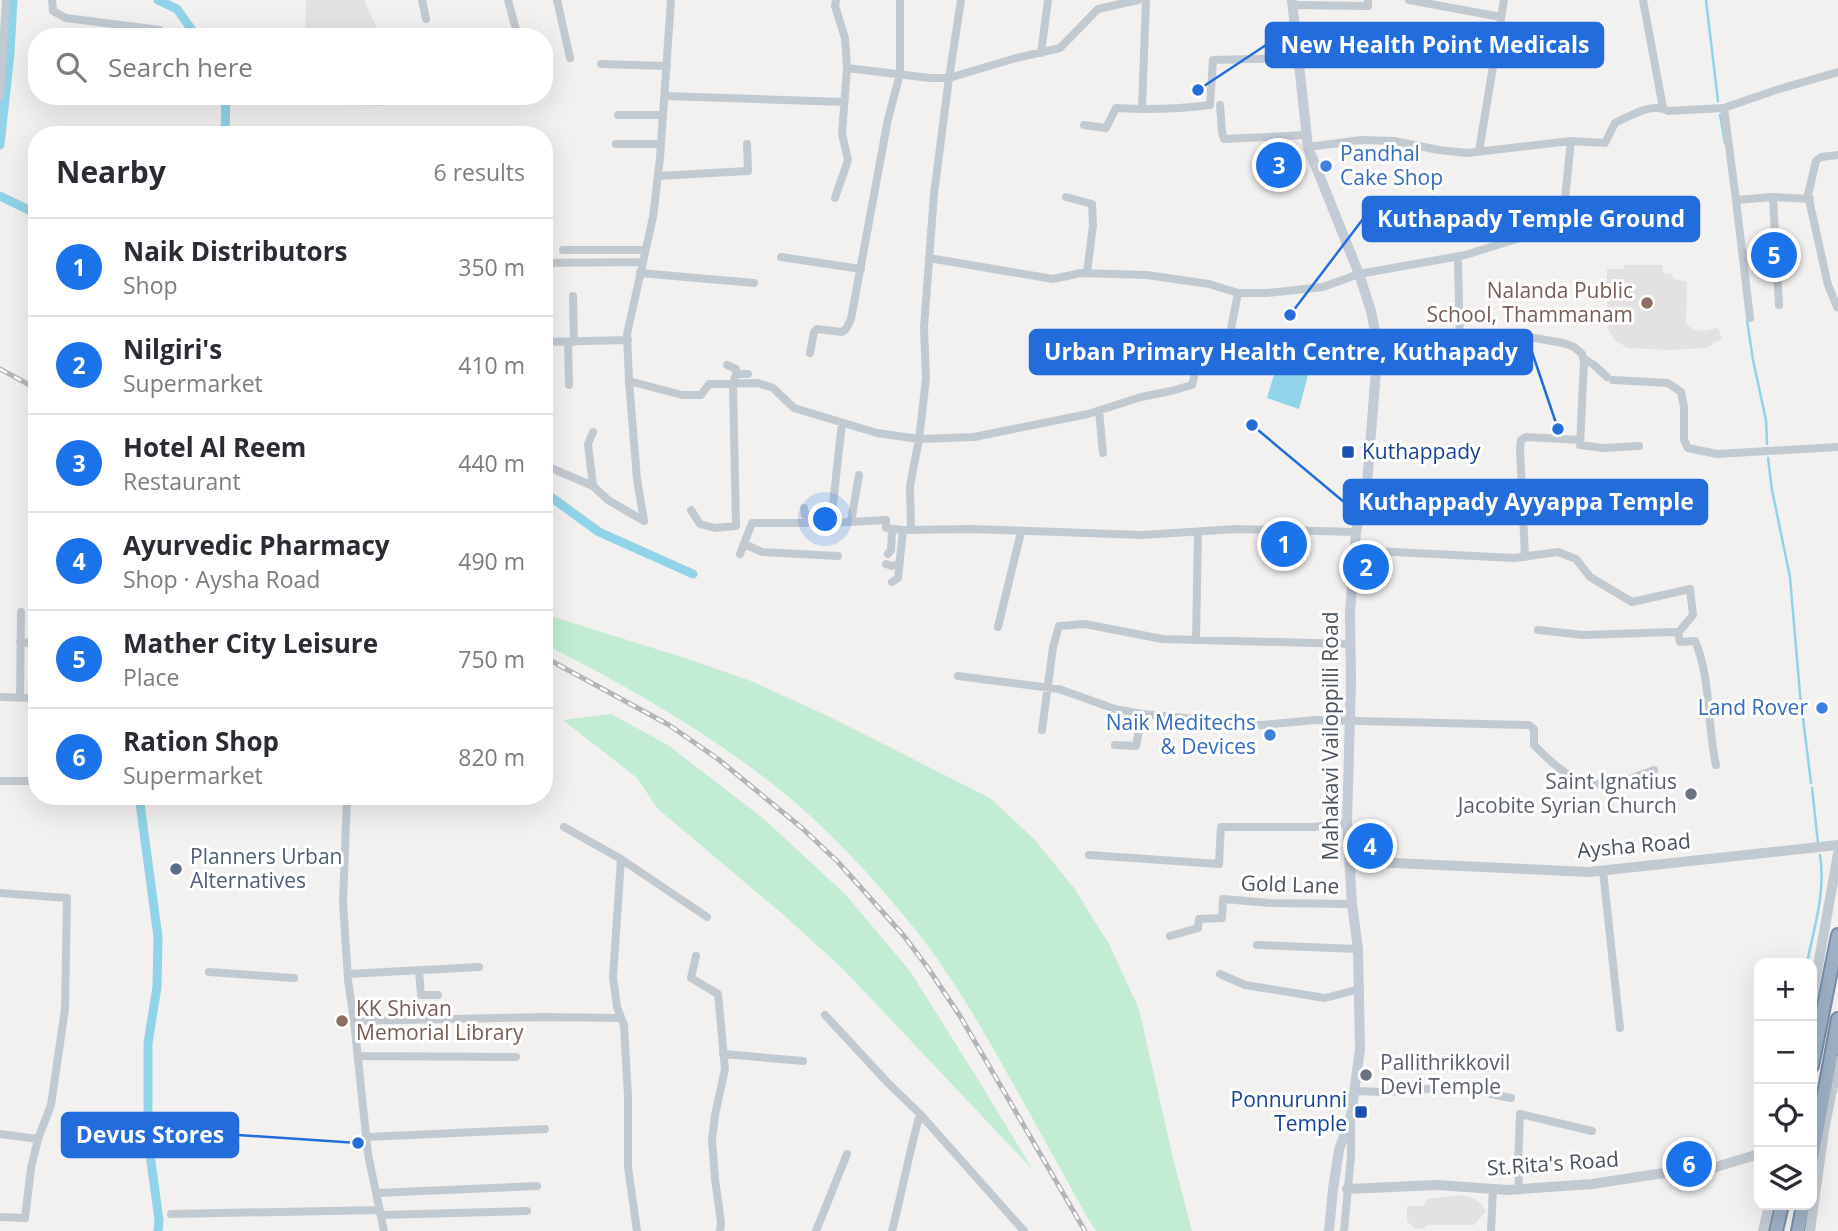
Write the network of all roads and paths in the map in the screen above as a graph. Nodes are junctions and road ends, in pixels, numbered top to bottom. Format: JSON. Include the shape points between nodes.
{"nodes":[{"id":1,"x":6,"y":0,"type":"edge"},
{"id":2,"x":52,"y":0,"type":"edge"},
{"id":3,"x":422,"y":0,"type":"edge"},
{"id":4,"x":508,"y":0,"type":"edge"},
{"id":5,"x":557,"y":0,"type":"edge"},
{"id":6,"x":671,"y":0,"type":"edge"},
{"id":7,"x":836,"y":0,"type":"edge"},
{"id":8,"x":900,"y":0,"type":"edge"},
{"id":9,"x":961,"y":0,"type":"edge"},
{"id":10,"x":1048,"y":0,"type":"edge"},
{"id":11,"x":1138,"y":0,"type":"edge"},
{"id":12,"x":1146,"y":0,"type":"edge"},
{"id":13,"x":1368,"y":0,"type":"edge"},
{"id":14,"x":1409,"y":0,"type":"edge"},
{"id":15,"x":1504,"y":0,"type":"edge"},
{"id":16,"x":1643,"y":0,"type":"edge"},
{"id":17,"x":1292,"y":3,"type":"edge"},
{"id":18,"x":1501,"y":17,"type":"junction"},
{"id":19,"x":426,"y":19,"type":"dead end"},
{"id":20,"x":144,"y":28,"type":"edge"},
{"id":21,"x":516,"y":28,"type":"edge"},
{"id":22,"x":1041,"y":53,"type":"junction"},
{"id":23,"x":570,"y":58,"type":"dead end"},
{"id":24,"x":1297,"y":58,"type":"junction"},
{"id":25,"x":601,"y":64,"type":"dead end"},
{"id":26,"x":667,"y":66,"type":"junction"},
{"id":27,"x":847,"y":68,"type":"junction"},
{"id":28,"x":1838,"y":72,"type":"edge"},
{"id":29,"x":900,"y":74,"type":"junction"},
{"id":30,"x":949,"y":78,"type":"junction"},
{"id":31,"x":0,"y":96,"type":"edge"},
{"id":32,"x":664,"y":96,"type":"junction"},
{"id":33,"x":844,"y":102,"type":"junction"},
{"id":34,"x":1220,"y":105,"type":"dead end"},
{"id":35,"x":1663,"y":108,"type":"junction"},
{"id":36,"x":1724,"y":108,"type":"junction"},
{"id":37,"x":1142,"y":109,"type":"junction"},
{"id":38,"x":663,"y":115,"type":"junction"},
{"id":39,"x":618,"y":116,"type":"dead end"},
{"id":40,"x":1084,"y":125,"type":"dead end"},
{"id":41,"x":1307,"y":141,"type":"junction"},
{"id":42,"x":1571,"y":141,"type":"junction"},
{"id":43,"x":616,"y":144,"type":"dead end"},
{"id":44,"x":661,"y":144,"type":"junction"},
{"id":45,"x":747,"y":144,"type":"dead end"},
{"id":46,"x":1479,"y":151,"type":"junction"},
{"id":47,"x":1838,"y":155,"type":"edge"},
{"id":48,"x":658,"y":176,"type":"junction"},
{"id":49,"x":1066,"y":197,"type":"dead end"},
{"id":50,"x":1773,"y":197,"type":"junction"},
{"id":51,"x":835,"y":198,"type":"dead end"},
{"id":52,"x":1810,"y":199,"type":"junction"},
{"id":53,"x":1737,"y":200,"type":"junction"},
{"id":54,"x":563,"y":250,"type":"dead end"},
{"id":55,"x":645,"y":250,"type":"junction"},
{"id":56,"x":780,"y":257,"type":"dead end"},
{"id":57,"x":929,"y":258,"type":"junction"},
{"id":58,"x":643,"y":262,"type":"junction"},
{"id":59,"x":553,"y":263,"type":"edge"},
{"id":60,"x":1458,"y":263,"type":"dead end"},
{"id":61,"x":861,"y":269,"type":"junction"},
{"id":62,"x":640,"y":273,"type":"junction"},
{"id":63,"x":1087,"y":274,"type":"junction"},
{"id":64,"x":1359,"y":274,"type":"junction"},
{"id":65,"x":754,"y":283,"type":"dead end"},
{"id":66,"x":1238,"y":293,"type":"junction"},
{"id":67,"x":573,"y":296,"type":"dead end"},
{"id":68,"x":1779,"y":305,"type":"dead end"},
{"id":69,"x":1837,"y":307,"type":"edge"},
{"id":70,"x":1750,"y":318,"type":"dead end"},
{"id":71,"x":628,"y":340,"type":"junction"},
{"id":72,"x":553,"y":342,"type":"edge"},
{"id":73,"x":571,"y":342,"type":"junction"},
{"id":74,"x":1460,"y":344,"type":"junction"},
{"id":75,"x":1378,"y":346,"type":"junction"},
{"id":76,"x":810,"y":353,"type":"dead end"},
{"id":77,"x":1583,"y":358,"type":"junction"},
{"id":78,"x":727,"y":365,"type":"dead end"},
{"id":79,"x":736,"y":374,"type":"junction"},
{"id":80,"x":748,"y":374,"type":"dead end"},
{"id":81,"x":629,"y":381,"type":"junction"},
{"id":82,"x":733,"y":384,"type":"junction"},
{"id":83,"x":569,"y":385,"type":"dead end"},
{"id":84,"x":1099,"y":411,"type":"junction"},
{"id":85,"x":842,"y":423,"type":"junction"},
{"id":86,"x":593,"y":432,"type":"dead end"},
{"id":87,"x":919,"y":439,"type":"junction"},
{"id":88,"x":1580,"y":440,"type":"junction"},
{"id":89,"x":1639,"y":446,"type":"dead end"},
{"id":90,"x":1838,"y":447,"type":"edge"},
{"id":91,"x":1103,"y":453,"type":"dead end"},
{"id":92,"x":553,"y":469,"type":"edge"},
{"id":93,"x":859,"y":475,"type":"dead end"},
{"id":94,"x":593,"y":486,"type":"junction"},
{"id":95,"x":804,"y":508,"type":"dead end"},
{"id":96,"x":691,"y":510,"type":"dead end"},
{"id":97,"x":832,"y":513,"type":"junction"},
{"id":98,"x":851,"y":522,"type":"junction"},
{"id":99,"x":831,"y":523,"type":"junction"},
{"id":100,"x":736,"y":526,"type":"junction"},
{"id":101,"x":892,"y":529,"type":"junction"},
{"id":102,"x":907,"y":530,"type":"junction"},
{"id":103,"x":1021,"y":532,"type":"junction"},
{"id":104,"x":1198,"y":532,"type":"junction"},
{"id":105,"x":1356,"y":532,"type":"junction"},
{"id":106,"x":748,"y":533,"type":"junction"},
{"id":107,"x":744,"y":544,"type":"junction"},
{"id":108,"x":1354,"y":550,"type":"junction"},
{"id":109,"x":740,"y":554,"type":"dead end"},
{"id":110,"x":888,"y":554,"type":"dead end"},
{"id":111,"x":838,"y":556,"type":"dead end"},
{"id":112,"x":1525,"y":557,"type":"junction"},
{"id":113,"x":899,"y":564,"type":"junction"},
{"id":114,"x":886,"y":565,"type":"dead end"},
{"id":115,"x":892,"y":582,"type":"dead end"},
{"id":116,"x":21,"y":611,"type":"dead end"},
{"id":117,"x":998,"y":627,"type":"dead end"},
{"id":118,"x":1538,"y":630,"type":"dead end"},
{"id":119,"x":1678,"y":633,"type":"junction"},
{"id":120,"x":1196,"y":640,"type":"junction"},
{"id":121,"x":20,"y":642,"type":"junction"},
{"id":122,"x":28,"y":642,"type":"edge"},
{"id":123,"x":1350,"y":644,"type":"junction"},
{"id":124,"x":958,"y":676,"type":"dead end"},
{"id":125,"x":1048,"y":686,"type":"junction"},
{"id":126,"x":0,"y":697,"type":"edge"},
{"id":127,"x":20,"y":698,"type":"junction"},
{"id":128,"x":28,"y":698,"type":"edge"},
{"id":129,"x":1142,"y":714,"type":"junction"},
{"id":130,"x":1350,"y":720,"type":"junction"},
{"id":131,"x":1042,"y":730,"type":"dead end"},
{"id":132,"x":1115,"y":745,"type":"dead end"},
{"id":133,"x":1716,"y":765,"type":"dead end"},
{"id":134,"x":1654,"y":769,"type":"dead end"},
{"id":135,"x":0,"y":780,"type":"edge"},
{"id":136,"x":28,"y":781,"type":"edge"},
{"id":137,"x":347,"y":805,"type":"edge"},
{"id":138,"x":1347,"y":822,"type":"junction"},
{"id":139,"x":564,"y":827,"type":"dead end"},
{"id":140,"x":1838,"y":845,"type":"edge"},
{"id":141,"x":1838,"y":853,"type":"edge"},
{"id":142,"x":1089,"y":855,"type":"dead end"},
{"id":143,"x":621,"y":859,"type":"junction"},
{"id":144,"x":1350,"y":861,"type":"junction"},
{"id":145,"x":1603,"y":872,"type":"junction"},
{"id":146,"x":0,"y":893,"type":"edge"},
{"id":147,"x":1352,"y":904,"type":"junction"},
{"id":148,"x":707,"y":917,"type":"dead end"},
{"id":149,"x":1838,"y":935,"type":"edge"},
{"id":150,"x":1170,"y":936,"type":"dead end"},
{"id":151,"x":1257,"y":945,"type":"dead end"},
{"id":152,"x":1358,"y":949,"type":"junction"},
{"id":153,"x":696,"y":956,"type":"dead end"},
{"id":154,"x":479,"y":967,"type":"dead end"},
{"id":155,"x":419,"y":971,"type":"junction"},
{"id":156,"x":1817,"y":971,"type":"edge"},
{"id":157,"x":209,"y":972,"type":"dead end"},
{"id":158,"x":348,"y":974,"type":"junction"},
{"id":159,"x":1220,"y":974,"type":"dead end"},
{"id":160,"x":293,"y":978,"type":"dead end"},
{"id":161,"x":1360,"y":989,"type":"junction"},
{"id":162,"x":438,"y":995,"type":"dead end"},
{"id":163,"x":825,"y":1015,"type":"dead end"},
{"id":164,"x":621,"y":1018,"type":"junction"},
{"id":165,"x":1838,"y":1019,"type":"edge"},
{"id":166,"x":354,"y":1021,"type":"junction"},
{"id":167,"x":1620,"y":1028,"type":"dead end"},
{"id":168,"x":1817,"y":1041,"type":"edge"},
{"id":169,"x":723,"y":1054,"type":"junction"},
{"id":170,"x":358,"y":1056,"type":"junction"},
{"id":171,"x":516,"y":1057,"type":"dead end"},
{"id":172,"x":803,"y":1061,"type":"dead end"},
{"id":173,"x":1838,"y":1061,"type":"edge"},
{"id":174,"x":1355,"y":1091,"type":"junction"},
{"id":175,"x":1511,"y":1098,"type":"dead end"},
{"id":176,"x":920,"y":1114,"type":"junction"},
{"id":177,"x":1351,"y":1115,"type":"junction"},
{"id":178,"x":545,"y":1129,"type":"dead end"},
{"id":179,"x":1825,"y":1130,"type":"junction"},
{"id":180,"x":1592,"y":1131,"type":"dead end"},
{"id":181,"x":0,"y":1134,"type":"edge"},
{"id":182,"x":367,"y":1137,"type":"junction"},
{"id":183,"x":38,"y":1139,"type":"junction"},
{"id":184,"x":1817,"y":1147,"type":"edge"},
{"id":185,"x":847,"y":1154,"type":"dead end"},
{"id":186,"x":1754,"y":1156,"type":"edge"},
{"id":187,"x":537,"y":1186,"type":"dead end"},
{"id":188,"x":1347,"y":1189,"type":"junction"},
{"id":189,"x":1493,"y":1189,"type":"junction"},
{"id":190,"x":1519,"y":1189,"type":"junction"},
{"id":191,"x":377,"y":1193,"type":"junction"},
{"id":192,"x":1768,"y":1210,"type":"edge"},
{"id":193,"x":1781,"y":1210,"type":"edge"},
{"id":194,"x":1802,"y":1210,"type":"edge"},
{"id":195,"x":527,"y":1211,"type":"dead end"},
{"id":196,"x":381,"y":1213,"type":"junction"},
{"id":197,"x":172,"y":1214,"type":"dead end"},
{"id":198,"x":0,"y":1217,"type":"edge"},
{"id":199,"x":384,"y":1231,"type":"edge"},
{"id":200,"x":637,"y":1231,"type":"edge"},
{"id":201,"x":720,"y":1231,"type":"edge"},
{"id":202,"x":816,"y":1231,"type":"edge"},
{"id":203,"x":892,"y":1231,"type":"edge"},
{"id":204,"x":1024,"y":1231,"type":"edge"},
{"id":205,"x":1329,"y":1231,"type":"edge"},
{"id":206,"x":1344,"y":1231,"type":"edge"},
{"id":207,"x":1492,"y":1231,"type":"edge"},
{"id":208,"x":1763,"y":1231,"type":"edge"},
{"id":209,"x":1776,"y":1231,"type":"edge"},
{"id":210,"x":1798,"y":1231,"type":"edge"},
{"id":211,"x":1811,"y":1231,"type":"edge"}],
"edges":[{"from":1,"to":31,"type":"street"},
{"from":2,"to":20,"type":"street","via":[[53,11],[66,18]]},
{"from":3,"to":19,"type":"street"},
{"from":4,"to":21,"type":"street"},
{"from":5,"to":23,"type":"street"},
{"from":6,"to":26,"type":"street"},
{"from":7,"to":27,"type":"street"},
{"from":8,"to":29,"type":"street"},
{"from":9,"to":30,"type":"street"},
{"from":10,"to":22,"type":"street"},
{"from":11,"to":22,"type":"street","via":[[1098,9],[1060,48]]},
{"from":12,"to":37,"type":"street"},
{"from":13,"to":17,"type":"street","via":[[1368,6]]},
{"from":14,"to":18,"type":"street"},
{"from":15,"to":18,"type":"street"},
{"from":16,"to":35,"type":"street"},
{"from":17,"to":24,"type":"main road","name":"Mahakavi Vailoppilli Road"},
{"from":18,"to":46,"type":"street"},
{"from":22,"to":30,"type":"street"},
{"from":24,"to":37,"type":"street","via":[[1213,60],[1210,105]]},
{"from":24,"to":41,"type":"main road","name":"Mahakavi Vailoppilli Road"},
{"from":25,"to":26,"type":"street"},
{"from":26,"to":32,"type":"street"},
{"from":27,"to":29,"type":"street"},
{"from":27,"to":33,"type":"street"},
{"from":28,"to":36,"type":"street"},
{"from":29,"to":30,"type":"street"},
{"from":29,"to":61,"type":"street"},
{"from":30,"to":57,"type":"street"},
{"from":32,"to":33,"type":"street"},
{"from":32,"to":38,"type":"street"},
{"from":33,"to":51,"type":"street","via":[[842,134],[848,160]]},
{"from":34,"to":41,"type":"street","via":[[1224,139]]},
{"from":35,"to":36,"type":"street"},
{"from":35,"to":42,"type":"street","via":[[1650,108],[1615,122],[1605,143]]},
{"from":36,"to":53,"type":"street"},
{"from":37,"to":40,"type":"street","via":[[1116,108],[1107,128]]},
{"from":38,"to":39,"type":"street"},
{"from":38,"to":44,"type":"street"},
{"from":41,"to":46,"type":"street","via":[[1394,141],[1439,150]]},
{"from":41,"to":64,"type":"main road","name":"Mahakavi Vailoppilli Road"},
{"from":42,"to":46,"type":"street"},
{"from":42,"to":64,"type":"street","via":[[1562,227],[1465,255]]},
{"from":43,"to":44,"type":"street"},
{"from":44,"to":48,"type":"street"},
{"from":45,"to":48,"type":"street","via":[[748,171]]},
{"from":47,"to":52,"type":"street","via":[[1816,161]]},
{"from":48,"to":55,"type":"street"},
{"from":49,"to":63,"type":"street","via":[[1092,204]]},
{"from":50,"to":52,"type":"street"},
{"from":50,"to":53,"type":"street"},
{"from":50,"to":68,"type":"street"},
{"from":52,"to":69,"type":"street"},
{"from":53,"to":70,"type":"street"},
{"from":54,"to":55,"type":"street"},
{"from":55,"to":58,"type":"street"},
{"from":56,"to":61,"type":"street"},
{"from":57,"to":63,"type":"street","via":[[1053,279]]},
{"from":57,"to":87,"type":"street","via":[[926,379]]},
{"from":58,"to":59,"type":"street"},
{"from":58,"to":62,"type":"street"},
{"from":60,"to":74,"type":"street"},
{"from":61,"to":76,"type":"street","via":[[846,329],[817,329]]},
{"from":62,"to":65,"type":"street"},
{"from":62,"to":71,"type":"street"},
{"from":63,"to":66,"type":"street","via":[[1147,275]]},
{"from":64,"to":66,"type":"street","via":[[1323,287]]},
{"from":64,"to":75,"type":"main road","name":"Mahakavi Vailoppilli Road"},
{"from":66,"to":84,"type":"street","via":[[1223,354],[1198,361],[1192,385]]},
{"from":67,"to":73,"type":"street"},
{"from":71,"to":73,"type":"street"},
{"from":71,"to":81,"type":"street"},
{"from":72,"to":73,"type":"street"},
{"from":73,"to":83,"type":"street"},
{"from":74,"to":75,"type":"street"},
{"from":74,"to":77,"type":"street","via":[[1525,335],[1574,347]]},
{"from":75,"to":105,"type":"main road","name":"Mahakavi Vailoppilli Road","via":[[1367,484]]},
{"from":77,"to":88,"type":"street"},
{"from":77,"to":90,"type":"street","via":[[1610,379],[1668,383],[1681,392],[1688,447],[1717,454]]},
{"from":78,"to":79,"type":"street","via":[[736,369]]},
{"from":79,"to":80,"type":"street"},
{"from":79,"to":82,"type":"street"},
{"from":81,"to":82,"type":"street","via":[[681,395],[701,395],[709,384]]},
{"from":81,"to":94,"type":"street","via":[[645,522]]},
{"from":82,"to":85,"type":"street","via":[[773,388],[794,408]]},
{"from":82,"to":100,"type":"street"},
{"from":84,"to":87,"type":"street","via":[[974,437]]},
{"from":84,"to":91,"type":"street"},
{"from":85,"to":87,"type":"street"},
{"from":85,"to":97,"type":"street"},
{"from":86,"to":94,"type":"street","via":[[588,444]]},
{"from":87,"to":102,"type":"street"},
{"from":88,"to":89,"type":"street","via":[[1584,446]]},
{"from":88,"to":112,"type":"street","via":[[1521,440]]},
{"from":92,"to":94,"type":"street"},
{"from":93,"to":98,"type":"street"},
{"from":95,"to":97,"type":"street","via":[[805,515]]},
{"from":96,"to":100,"type":"street","via":[[700,524]]},
{"from":97,"to":99,"type":"street"},
{"from":98,"to":99,"type":"street"},
{"from":98,"to":101,"type":"street","via":[[886,520],[886,528]]},
{"from":99,"to":106,"type":"street","via":[[752,523]]},
{"from":100,"to":106,"type":"street"},
{"from":101,"to":102,"type":"street"},
{"from":101,"to":110,"type":"street"},
{"from":102,"to":103,"type":"street"},
{"from":102,"to":113,"type":"street"},
{"from":103,"to":104,"type":"street"},
{"from":103,"to":117,"type":"street"},
{"from":104,"to":105,"type":"street"},
{"from":104,"to":120,"type":"street"},
{"from":105,"to":108,"type":"main road","name":"Mahakavi Vailoppilli Road"},
{"from":106,"to":107,"type":"street"},
{"from":107,"to":109,"type":"street"},
{"from":107,"to":111,"type":"street","via":[[762,552]]},
{"from":108,"to":112,"type":"street"},
{"from":108,"to":123,"type":"main road","name":"Mahakavi Vailoppilli Road"},
{"from":112,"to":119,"type":"street","via":[[1558,552],[1576,559],[1590,577],[1632,602],[1690,589],[1693,615]]},
{"from":113,"to":114,"type":"street"},
{"from":113,"to":115,"type":"street","via":[[898,578]]},
{"from":116,"to":121,"type":"street"},
{"from":118,"to":119,"type":"street","via":[[1583,635]]},
{"from":119,"to":133,"type":"street","via":[[1680,642],[1695,641],[1697,645]]},
{"from":120,"to":123,"type":"street"},
{"from":120,"to":125,"type":"street","via":[[1162,639],[1085,624],[1059,626]]},
{"from":121,"to":122,"type":"street"},
{"from":121,"to":127,"type":"street"},
{"from":123,"to":130,"type":"main road","name":"Mahakavi Vailoppilli Road"},
{"from":124,"to":125,"type":"street"},
{"from":125,"to":129,"type":"street"},
{"from":125,"to":131,"type":"street"},
{"from":126,"to":127,"type":"street"},
{"from":127,"to":128,"type":"street"},
{"from":129,"to":130,"type":"street","via":[[1261,725]]},
{"from":129,"to":132,"type":"street","via":[[1136,746]]},
{"from":130,"to":134,"type":"street","via":[[1529,725],[1534,729],[1534,745],[1549,761],[1576,780],[1597,785],[1622,782]]},
{"from":130,"to":138,"type":"main road","name":"Mahakavi Vailoppilli Road"},
{"from":135,"to":136,"type":"street"},
{"from":137,"to":158,"type":"street","via":[[343,903]]},
{"from":138,"to":142,"type":"street","via":[[1314,827],[1221,827],[1219,864]]},
{"from":138,"to":144,"type":"main road","name":"Mahakavi Vailoppilli Road"},
{"from":139,"to":143,"type":"street"},
{"from":140,"to":145,"type":"street","name":"Aysha Road"},
{"from":141,"to":156,"type":"street"},
{"from":143,"to":148,"type":"street"},
{"from":143,"to":164,"type":"street","via":[[613,977]]},
{"from":144,"to":145,"type":"street","name":"Aysha Road"},
{"from":144,"to":147,"type":"main road","name":"Mahakavi Vailoppilli Road"},
{"from":145,"to":167,"type":"street"},
{"from":146,"to":183,"type":"street","via":[[67,898],[65,1009],[51,1105]]},
{"from":147,"to":150,"type":"street","name":"Gold Lane","via":[[1223,899],[1222,918],[1199,919],[1198,928]]},
{"from":147,"to":152,"type":"main road","name":"Mahakavi Vailoppilli Road"},
{"from":149,"to":168,"type":"highway"},
{"from":151,"to":152,"type":"street"},
{"from":152,"to":161,"type":"main road","name":"Mahakavi Vailoppilli Road"},
{"from":153,"to":169,"type":"street","via":[[691,978],[718,994]]},
{"from":154,"to":155,"type":"street"},
{"from":155,"to":158,"type":"street"},
{"from":155,"to":162,"type":"street","via":[[421,995]]},
{"from":157,"to":160,"type":"street"},
{"from":158,"to":166,"type":"street"},
{"from":159,"to":161,"type":"street","via":[[1245,985],[1325,999]]},
{"from":161,"to":174,"type":"main road","name":"Mahakavi Vailoppilli Road"},
{"from":163,"to":176,"type":"street"},
{"from":164,"to":166,"type":"street"},
{"from":164,"to":200,"type":"street","via":[[629,1176]]},
{"from":165,"to":179,"type":"highway"},
{"from":166,"to":170,"type":"street"},
{"from":169,"to":172,"type":"street"},
{"from":169,"to":201,"type":"street","via":[[725,1069],[712,1140]]},
{"from":170,"to":171,"type":"street"},
{"from":170,"to":182,"type":"street"},
{"from":173,"to":179,"type":"street"},
{"from":174,"to":175,"type":"street","via":[[1457,1087]]},
{"from":174,"to":177,"type":"main road","name":"Mahakavi Vailoppilli Road"},
{"from":176,"to":203,"type":"street"},
{"from":176,"to":204,"type":"street"},
{"from":177,"to":188,"type":"street"},
{"from":177,"to":205,"type":"main road","name":"Mahakavi Vailoppilli Road","via":[[1339,1150]]},
{"from":178,"to":182,"type":"street"},
{"from":179,"to":184,"type":"highway"},
{"from":179,"to":211,"type":"street"},
{"from":180,"to":190,"type":"street","via":[[1520,1114]]},
{"from":181,"to":183,"type":"street"},
{"from":182,"to":191,"type":"street"},
{"from":183,"to":198,"type":"street","via":[[25,1218]]},
{"from":185,"to":202,"type":"street"},
{"from":186,"to":190,"type":"street","name":"St.Rita's Road","via":[[1709,1169]]},
{"from":187,"to":191,"type":"street"},
{"from":188,"to":189,"type":"street","name":"St.Rita's Road","via":[[1437,1185]]},
{"from":188,"to":206,"type":"street"},
{"from":189,"to":190,"type":"street","name":"St.Rita's Road"},
{"from":189,"to":207,"type":"street"},
{"from":191,"to":196,"type":"street"},
{"from":192,"to":208,"type":"street"},
{"from":193,"to":209,"type":"highway"},
{"from":194,"to":210,"type":"highway"},
{"from":195,"to":196,"type":"street"},
{"from":196,"to":197,"type":"street"},
{"from":196,"to":199,"type":"street"}]}
